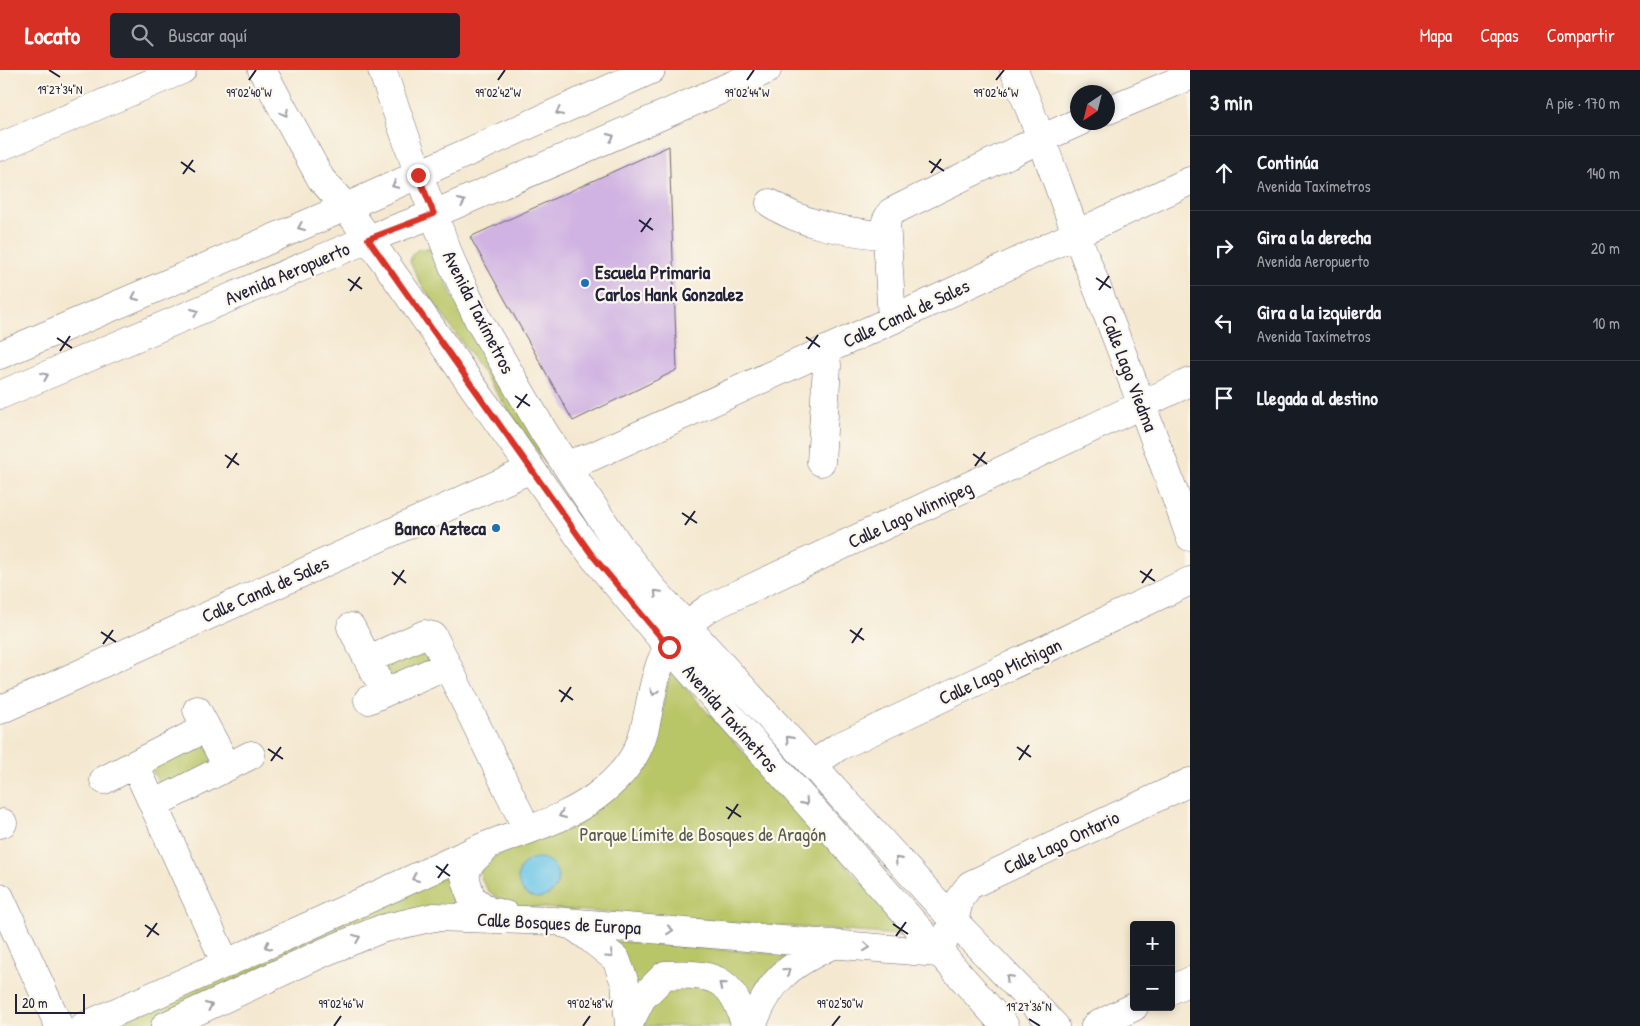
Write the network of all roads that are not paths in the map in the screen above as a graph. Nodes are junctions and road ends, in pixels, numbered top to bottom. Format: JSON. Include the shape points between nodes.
{"nodes":[{"id":1,"x":182,"y":70,"type":"edge"},
{"id":2,"x":262,"y":70,"type":"edge"},
{"id":3,"x":382,"y":70,"type":"edge"},
{"id":4,"x":651,"y":70,"type":"edge"},
{"id":5,"x":767,"y":70,"type":"edge"},
{"id":6,"x":1014,"y":70,"type":"edge"},
{"id":7,"x":1190,"y":76,"type":"edge"},
{"id":8,"x":1115,"y":107,"type":"edge"},
{"id":9,"x":1070,"y":126,"type":"edge"},
{"id":10,"x":1042,"y":138,"type":"junction"},
{"id":11,"x":0,"y":146,"type":"edge"},
{"id":12,"x":418,"y":175,"type":"junction"},
{"id":13,"x":1190,"y":181,"type":"edge"},
{"id":14,"x":770,"y":203,"type":"dead end"},
{"id":15,"x":346,"y":207,"type":"junction"},
{"id":16,"x":434,"y":214,"type":"junction"},
{"id":17,"x":887,"y":226,"type":"junction"},
{"id":18,"x":1076,"y":234,"type":"junction"},
{"id":19,"x":368,"y":239,"type":"junction"},
{"id":20,"x":892,"y":320,"type":"junction"},
{"id":21,"x":826,"y":350,"type":"junction"},
{"id":22,"x":0,"y":355,"type":"edge"},
{"id":23,"x":1190,"y":382,"type":"edge"},
{"id":24,"x":0,"y":395,"type":"edge"},
{"id":25,"x":1143,"y":404,"type":"junction"},
{"id":26,"x":821,"y":462,"type":"dead end"},
{"id":27,"x":566,"y":464,"type":"junction"},
{"id":28,"x":531,"y":469,"type":"junction"},
{"id":29,"x":1190,"y":536,"type":"edge"},
{"id":30,"x":1190,"y":581,"type":"edge"},
{"id":31,"x":687,"y":624,"type":"junction"},
{"id":32,"x":351,"y":627,"type":"dead end"},
{"id":33,"x":669,"y":647,"type":"junction"},
{"id":34,"x":369,"y":658,"type":"junction"},
{"id":35,"x":447,"y":665,"type":"junction"},
{"id":36,"x":0,"y":710,"type":"edge"},
{"id":37,"x":135,"y":765,"type":"junction"},
{"id":38,"x":812,"y":765,"type":"junction"},
{"id":39,"x":104,"y":780,"type":"dead end"},
{"id":40,"x":1190,"y":782,"type":"edge"},
{"id":41,"x":154,"y":804,"type":"junction"},
{"id":42,"x":527,"y":829,"type":"junction"},
{"id":43,"x":491,"y":842,"type":"junction"},
{"id":44,"x":0,"y":897,"type":"edge"},
{"id":45,"x":517,"y":918,"type":"junction"},
{"id":46,"x":554,"y":921,"type":"junction"},
{"id":47,"x":954,"y":921,"type":"junction"},
{"id":48,"x":834,"y":943,"type":"junction"},
{"id":49,"x":938,"y":953,"type":"junction"},
{"id":50,"x":226,"y":964,"type":"junction"},
{"id":51,"x":1190,"y":981,"type":"edge"},
{"id":52,"x":1175,"y":988,"type":"edge"},
{"id":53,"x":1130,"y":1009,"type":"edge"},
{"id":54,"x":629,"y":1025,"type":"edge"},
{"id":55,"x":59,"y":1026,"type":"edge"},
{"id":56,"x":84,"y":1026,"type":"edge"},
{"id":57,"x":165,"y":1026,"type":"edge"},
{"id":58,"x":745,"y":1026,"type":"edge"},
{"id":59,"x":752,"y":1026,"type":"edge"},
{"id":60,"x":1005,"y":1026,"type":"edge"},
{"id":61,"x":1055,"y":1026,"type":"edge"},
{"id":62,"x":1094,"y":1026,"type":"edge"}],
"edges":[{"from":1,"to":11,"type":"street"},
{"from":2,"to":15,"type":"street","name":"Avenida Taxímetros","one_way":true,"via":[[321,179]]},
{"from":3,"to":12,"type":"street","name":"Avenida Taxímetros"},
{"from":4,"to":12,"type":"street","name":"Avenida Aeropuerto","one_way":true},
{"from":16,"to":5,"type":"street","name":"Avenida Aeropuerto","one_way":true},
{"from":6,"to":10,"type":"street","name":"Calle Lago Viedma"},
{"from":7,"to":8,"type":"street"},
{"from":9,"to":10,"type":"street"},
{"from":10,"to":17,"type":"street","via":[[895,210]]},
{"from":10,"to":18,"type":"street","name":"Calle Lago Viedma"},
{"from":12,"to":15,"type":"street","name":"Avenida Aeropuerto","one_way":true},
{"from":12,"to":16,"type":"street","name":"Avenida Taxímetros"},
{"from":13,"to":18,"type":"street","name":"Calle Canal de Sales"},
{"from":14,"to":17,"type":"street","via":[[786,214],[831,227]]},
{"from":15,"to":19,"type":"street","name":"Avenida Taxímetros"},
{"from":15,"to":22,"type":"street","name":"Avenida Aeropuerto","one_way":true},
{"from":16,"to":19,"type":"street","name":"Avenida Aeropuerto"},
{"from":16,"to":27,"type":"street","name":"Avenida Taxímetros","via":[[453,266],[479,320]]},
{"from":17,"to":20,"type":"street"},
{"from":18,"to":20,"type":"street","name":"Calle Canal de Sales"},
{"from":18,"to":25,"type":"street","name":"Calle Lago Viedma"},
{"from":24,"to":19,"type":"street","name":"Avenida Aeropuerto","one_way":true},
{"from":19,"to":28,"type":"street","name":"Avenida Taxímetros"},
{"from":20,"to":21,"type":"street","name":"Calle Canal de Sales"},
{"from":21,"to":26,"type":"street"},
{"from":21,"to":27,"type":"street","name":"Calle Canal de Sales","via":[[590,457]]},
{"from":23,"to":25,"type":"street","name":"Calle Lago Winnipeg"},
{"from":25,"to":29,"type":"street","name":"Calle Lago Viedma"},
{"from":25,"to":31,"type":"street","name":"Calle Lago Winnipeg","via":[[709,608]]},
{"from":31,"to":27,"type":"street","name":"Avenida Taxímetros","one_way":true,"via":[[622,550]]},
{"from":28,"to":33,"type":"street","name":"Avenida Taxímetros","via":[[592,555]]},
{"from":28,"to":36,"type":"street","name":"Calle Canal de Sales"},
{"from":30,"to":38,"type":"street","name":"Calle Lago Michigan","via":[[838,748]]},
{"from":31,"to":33,"type":"street","name":"Calle Lago Winnipeg"},
{"from":38,"to":31,"type":"street","name":"Avenida Taxímetros","one_way":true},
{"from":32,"to":34,"type":"street"},
{"from":33,"to":42,"type":"street","one_way":true,"via":[[661,663],[637,755],[602,792],[567,814]]},
{"from":33,"to":49,"type":"street","name":"Avenida Taxímetros","one_way":true},
{"from":34,"to":35,"type":"street","via":[[430,634]]},
{"from":34,"to":35,"type":"street","via":[[376,697]]},
{"from":35,"to":42,"type":"street"},
{"from":37,"to":39,"type":"street"},
{"from":37,"to":41,"type":"street"},
{"from":37,"to":41,"type":"street","via":[[201,719],[239,761]]},
{"from":47,"to":38,"type":"street","name":"Avenida Taxímetros","one_way":true},
{"from":40,"to":47,"type":"street","name":"Calle Lago Ontario","via":[[970,885],[960,898]]},
{"from":41,"to":50,"type":"street"},
{"from":42,"to":43,"type":"street"},
{"from":43,"to":45,"type":"street","via":[[469,864],[465,876],[471,897],[487,910]]},
{"from":43,"to":50,"type":"street","one_way":true},
{"from":44,"to":55,"type":"street"},
{"from":45,"to":46,"type":"street","name":"Calle Bosques de Europa"},
{"from":57,"to":45,"type":"street","name":"Calle Bosques de Europa","one_way":true,"via":[[381,929],[434,917]]},
{"from":46,"to":48,"type":"street","name":"Calle Bosques de Europa","one_way":true},
{"from":46,"to":54,"type":"street","one_way":true,"via":[[573,926],[616,959],[625,983]]},
{"from":47,"to":49,"type":"street"},
{"from":61,"to":47,"type":"street","name":"Avenida Taxímetros","one_way":true},
{"from":48,"to":49,"type":"street","name":"Calle Bosques de Europa","one_way":true},
{"from":59,"to":48,"type":"street","one_way":true,"via":[[765,996],[781,976],[799,961]]},
{"from":49,"to":60,"type":"street","name":"Avenida Taxímetros"},
{"from":50,"to":56,"type":"street"},
{"from":51,"to":52,"type":"street"},
{"from":53,"to":62,"type":"street"},
{"from":58,"to":54,"type":"street","one_way":true,"via":[[741,1008],[727,987],[714,978],[698,974],[666,975],[642,998]]}]}
